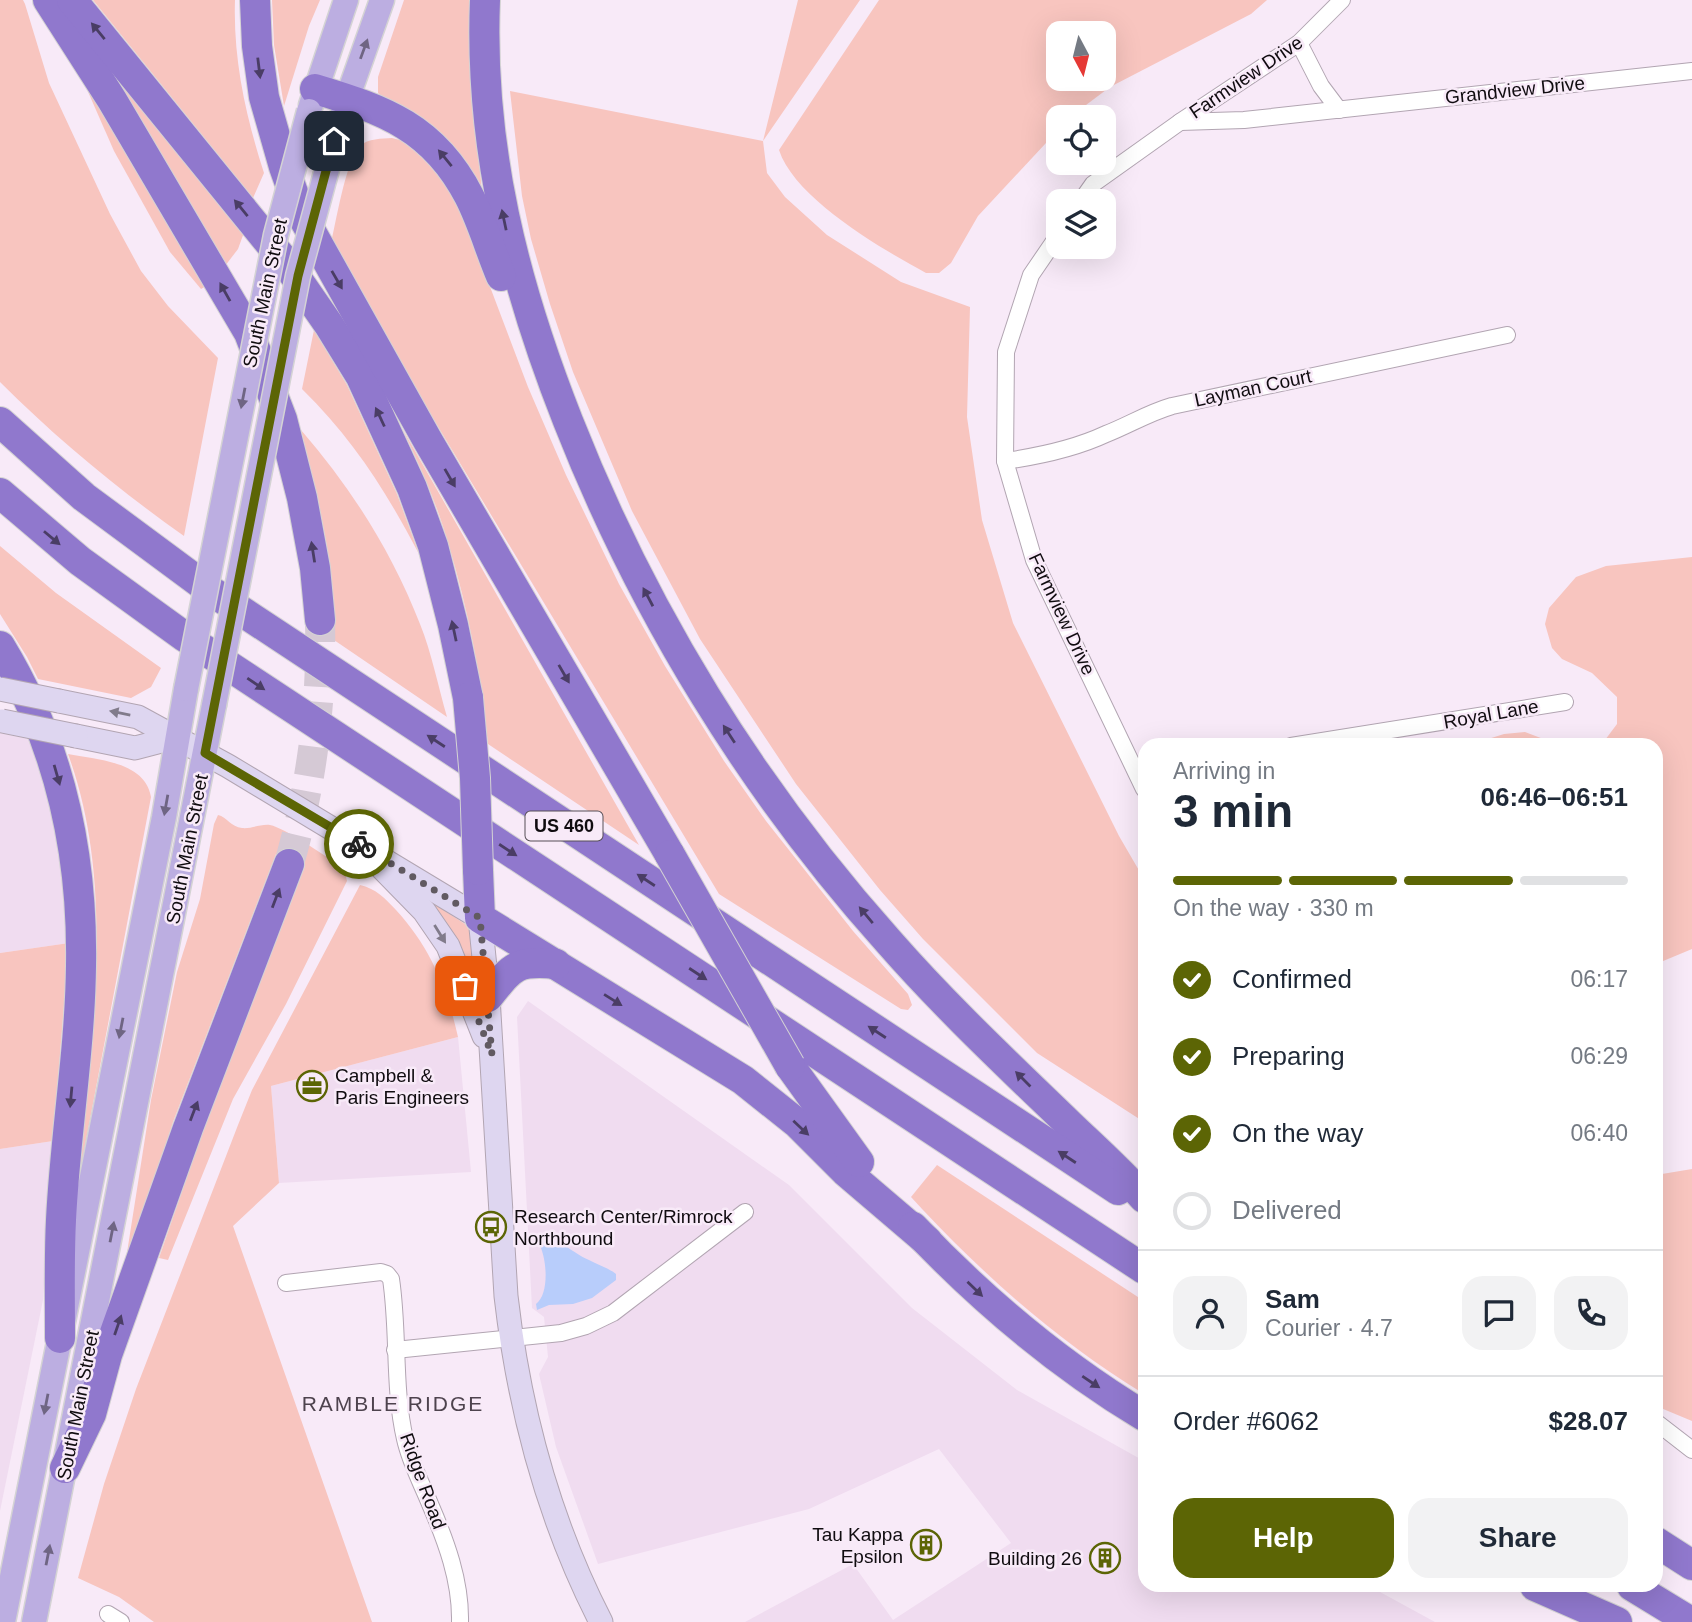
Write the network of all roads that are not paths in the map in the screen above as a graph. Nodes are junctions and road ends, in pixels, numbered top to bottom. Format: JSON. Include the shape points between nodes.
{"nodes":[{"id":1,"x":47,"y":0,"type":"edge"},
{"id":2,"x":72,"y":0,"type":"edge"},
{"id":3,"x":255,"y":0,"type":"edge"},
{"id":4,"x":346,"y":0,"type":"edge"},
{"id":5,"x":382,"y":0,"type":"edge"},
{"id":6,"x":485,"y":0,"type":"edge"},
{"id":7,"x":1342,"y":0,"type":"edge"},
{"id":8,"x":1299,"y":43,"type":"junction"},
{"id":9,"x":1692,"y":71,"type":"edge"},
{"id":10,"x":347,"y":99,"type":"junction"},
{"id":11,"x":312,"y":100,"type":"junction"},
{"id":12,"x":1339,"y":110,"type":"junction"},
{"id":13,"x":1180,"y":122,"type":"junction"},
{"id":14,"x":1089,"y":189,"type":"edge"},
{"id":15,"x":1046,"y":253,"type":"edge"},
{"id":16,"x":1507,"y":335,"type":"dead end"},
{"id":17,"x":551,"y":379,"type":"junction"},
{"id":18,"x":0,"y":422,"type":"edge"},
{"id":19,"x":1005,"y":461,"type":"junction"},
{"id":20,"x":0,"y":493,"type":"edge"},
{"id":21,"x":320,"y":620,"type":"tunnel mouth"},
{"id":22,"x":0,"y":646,"type":"edge"},
{"id":23,"x":0,"y":689,"type":"edge"},
{"id":24,"x":1565,"y":702,"type":"dead end"},
{"id":25,"x":1,"y":721,"type":"edge"},
{"id":26,"x":177,"y":737,"type":"junction"},
{"id":27,"x":1341,"y":738,"type":"edge"},
{"id":28,"x":205,"y":753,"type":"junction"},
{"id":29,"x":1138,"y":773,"type":"edge"},
{"id":30,"x":355,"y":841,"type":"junction"},
{"id":31,"x":289,"y":864,"type":"tunnel mouth"},
{"id":32,"x":480,"y":918,"type":"junction"},
{"id":33,"x":556,"y":964,"type":"junction"},
{"id":34,"x":488,"y":998,"type":"junction"},
{"id":35,"x":492,"y":1055,"type":"junction"},
{"id":36,"x":1138,"y":1192,"type":"edge"},
{"id":37,"x":1138,"y":1204,"type":"edge"},
{"id":38,"x":745,"y":1212,"type":"dead end"},
{"id":39,"x":927,"y":1241,"type":"junction"},
{"id":40,"x":1138,"y":1265,"type":"edge"},
{"id":41,"x":286,"y":1283,"type":"dead end"},
{"id":42,"x":60,"y":1338,"type":"junction"},
{"id":43,"x":511,"y":1338,"type":"junction"},
{"id":44,"x":395,"y":1350,"type":"junction"},
{"id":45,"x":1138,"y":1412,"type":"edge"},
{"id":46,"x":1663,"y":1427,"type":"edge"},
{"id":47,"x":1692,"y":1450,"type":"edge"},
{"id":48,"x":65,"y":1468,"type":"junction"},
{"id":49,"x":1663,"y":1546,"type":"edge"},
{"id":50,"x":1692,"y":1565,"type":"edge"},
{"id":51,"x":1549,"y":1592,"type":"edge"},
{"id":52,"x":1642,"y":1592,"type":"edge"},
{"id":53,"x":3,"y":1622,"type":"edge"},
{"id":54,"x":34,"y":1622,"type":"edge"},
{"id":55,"x":460,"y":1622,"type":"edge"},
{"id":56,"x":601,"y":1622,"type":"edge"},
{"id":57,"x":1617,"y":1622,"type":"edge"},
{"id":58,"x":1691,"y":1622,"type":"edge"}],
"edges":[{"from":21,"to":1,"type":"highway","one_way":true,"via":[[302,498],[282,419],[249,333],[132,132]]},
{"from":32,"to":2,"type":"highway","one_way":true,"bridge":true,"via":[[468,698],[433,546],[412,488],[361,377],[286,263]]},
{"from":3,"to":39,"type":"highway","one_way":true,"bridge":true,"via":[[264,97],[300,212],[790,1066],[867,1173]]},
{"from":4,"to":11,"type":"main road","name":"South Main Street"},
{"from":10,"to":5,"type":"main road","name":"South Main Street","one_way":true},
{"from":17,"to":6,"type":"highway","one_way":true,"via":[[521,289],[499,195],[486,93]]},
{"from":7,"to":8,"type":"street","name":"Farmview Drive"},
{"from":8,"to":12,"type":"street"},
{"from":8,"to":13,"type":"street","name":"Farmview Drive"},
{"from":9,"to":12,"type":"street","name":"Grandview Drive"},
{"from":10,"to":11,"type":"highway"},
{"from":17,"to":10,"type":"highway","one_way":true,"via":[[531,355],[473,205],[453,169],[416,131]]},
{"from":10,"to":28,"type":"main road","name":"South Main Street","bridge":true,"via":[[298,276]]},
{"from":11,"to":26,"type":"main road","name":"South Main Street","one_way":true,"bridge":true,"via":[[276,235]]},
{"from":12,"to":13,"type":"street","name":"Grandview Drive"},
{"from":13,"to":14,"type":"street","name":"Farmview Drive"},
{"from":15,"to":19,"type":"street","name":"Farmview Drive","via":[[1031,275],[1006,352]]},
{"from":16,"to":19,"type":"street","name":"Layman Court","via":[[1172,406],[1070,448]]},
{"from":36,"to":17,"type":"highway","one_way":true,"via":[[914,969],[781,809],[711,705],[654,608],[591,479]]},
{"from":37,"to":18,"type":"highway","number":"US 460","one_way":true,"via":[[211,591],[84,497]]},
{"from":19,"to":29,"type":"street","name":"Farmview Drive","via":[[1034,560]]},
{"from":20,"to":40,"type":"highway","number":"US 460","one_way":true,"via":[[80,561],[185,637]]},
{"from":22,"to":42,"type":"highway","one_way":true,"via":[[37,717],[57,772],[78,877],[81,968],[61,1220]]},
{"from":26,"to":23,"type":"main road","one_way":true,"bridge":true,"via":[[138,717]]},
{"from":24,"to":27,"type":"street","name":"Royal Lane"},
{"from":25,"to":26,"type":"main road","bridge":true,"via":[[135,748]]},
{"from":26,"to":28,"type":"main road"},
{"from":26,"to":42,"type":"main road","name":"South Main Street","one_way":true},
{"from":28,"to":30,"type":"main road"},
{"from":48,"to":28,"type":"main road","name":"South Main Street","one_way":true},
{"from":30,"to":32,"type":"main road"},
{"from":30,"to":35,"type":"main road","one_way":true,"via":[[414,899],[438,930],[457,964]]},
{"from":48,"to":31,"type":"highway","one_way":true,"via":[[91,1414],[107,1355],[188,1128]]},
{"from":32,"to":33,"type":"highway"},
{"from":32,"to":34,"type":"main road"},
{"from":33,"to":34,"type":"highway","via":[[533,962],[510,970]]},
{"from":33,"to":39,"type":"highway","one_way":true,"via":[[762,1094]]},
{"from":34,"to":35,"type":"main road"},
{"from":35,"to":43,"type":"main road"},
{"from":38,"to":43,"type":"street","via":[[600,1321],[561,1333]]},
{"from":39,"to":45,"type":"highway","one_way":true,"via":[[1031,1338]]},
{"from":41,"to":44,"type":"street","name":"Ridge Road","via":[[387,1274],[392,1283]]},
{"from":42,"to":53,"type":"main road","name":"South Main Street","one_way":true},
{"from":43,"to":44,"type":"street"},
{"from":43,"to":56,"type":"main road","via":[[541,1471],[575,1570]]},
{"from":44,"to":55,"type":"street","name":"Ridge Road","via":[[407,1449],[446,1545],[460,1599]]},
{"from":46,"to":47,"type":"street"},
{"from":54,"to":48,"type":"main road","name":"South Main Street","one_way":true},
{"from":49,"to":50,"type":"highway"},
{"from":51,"to":57,"type":"highway"},
{"from":52,"to":58,"type":"highway"}]}
